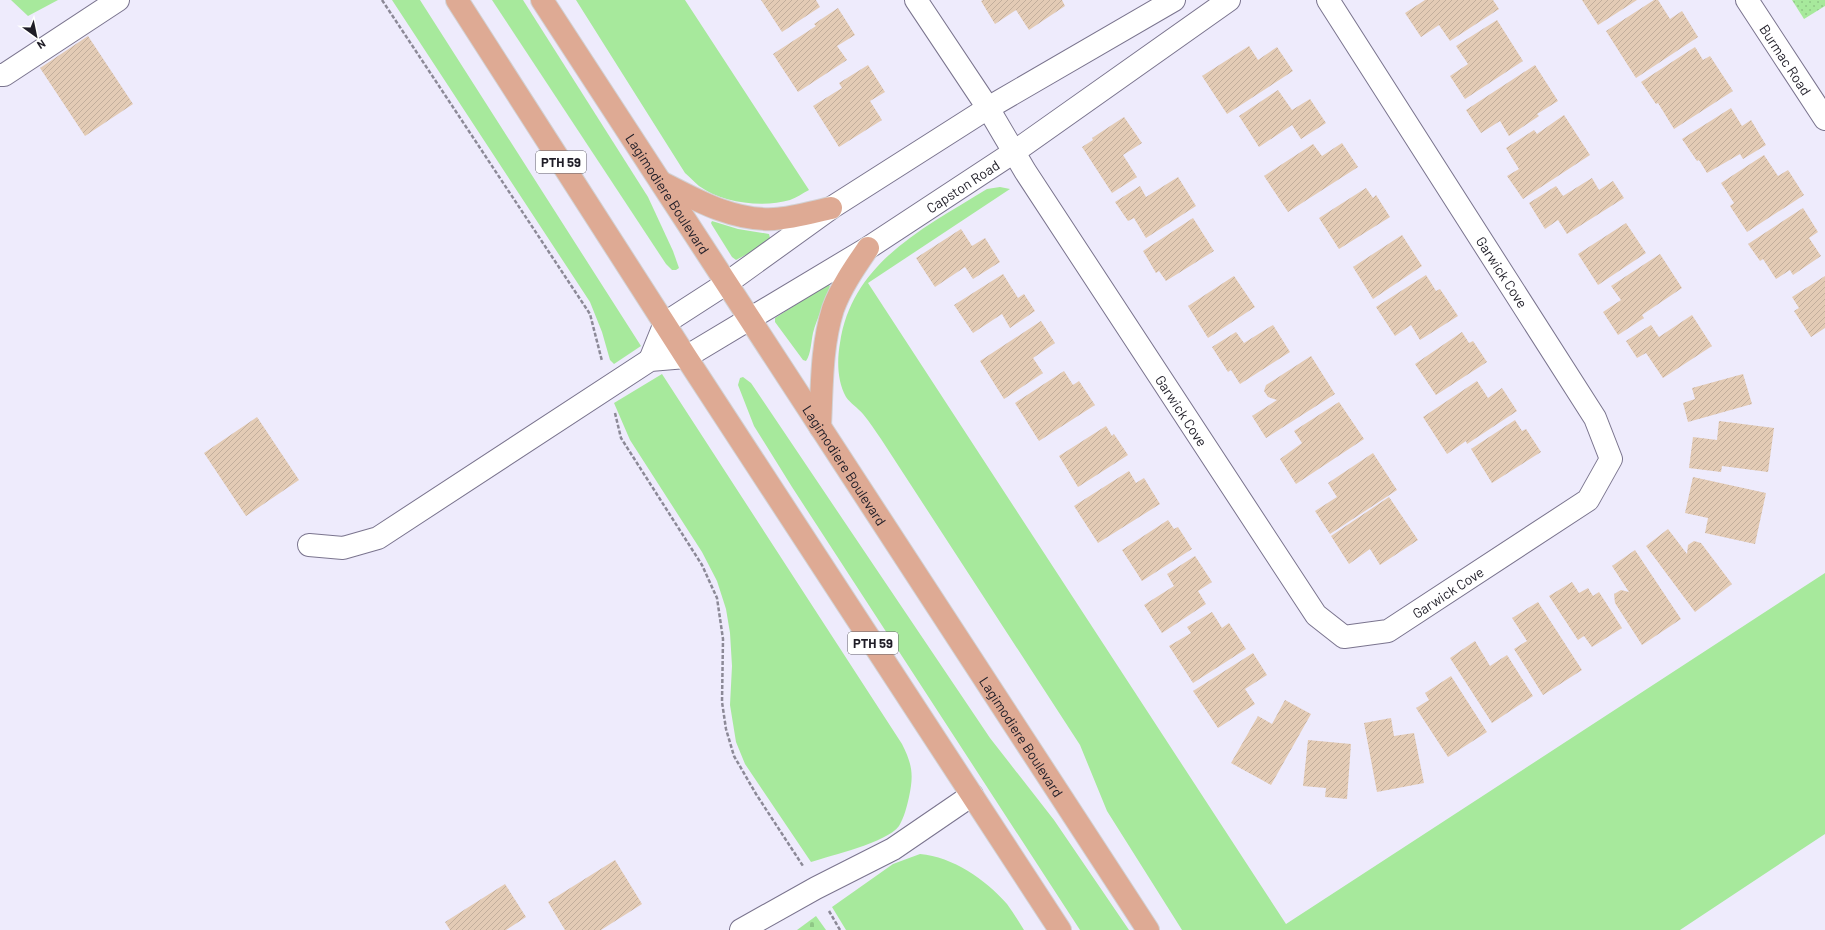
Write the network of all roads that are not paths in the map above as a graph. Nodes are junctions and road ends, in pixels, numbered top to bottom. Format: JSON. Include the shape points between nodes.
{"nodes":[{"id":1,"x":118,"y":0,"type":"edge"},
{"id":2,"x":457,"y":0,"type":"edge"},
{"id":3,"x":542,"y":0,"type":"edge"},
{"id":4,"x":916,"y":0,"type":"edge"},
{"id":5,"x":1174,"y":0,"type":"edge"},
{"id":6,"x":1229,"y":0,"type":"edge"},
{"id":7,"x":1328,"y":0,"type":"edge"},
{"id":8,"x":1747,"y":0,"type":"edge"},
{"id":9,"x":0,"y":75,"type":"edge"},
{"id":10,"x":988,"y":108,"type":"junction"},
{"id":11,"x":1825,"y":119,"type":"edge"},
{"id":12,"x":1014,"y":152,"type":"junction"},
{"id":13,"x":659,"y":180,"type":"junction"},
{"id":14,"x":831,"y":208,"type":"junction"},
{"id":15,"x":868,"y":248,"type":"junction"},
{"id":16,"x":727,"y":283,"type":"junction"},
{"id":17,"x":750,"y":318,"type":"junction"},
{"id":18,"x":665,"y":323,"type":"junction"},
{"id":19,"x":686,"y":357,"type":"junction"},
{"id":20,"x":650,"y":360,"type":"junction"},
{"id":21,"x":820,"y":427,"type":"junction"},
{"id":22,"x":309,"y":546,"type":"dead end"},
{"id":23,"x":972,"y":795,"type":"junction"},
{"id":24,"x":741,"y":930,"type":"edge"},
{"id":25,"x":1060,"y":930,"type":"edge"},
{"id":26,"x":1148,"y":930,"type":"edge"}],
"edges":[{"from":1,"to":9,"type":"street","via":[[4,75]]},
{"from":2,"to":18,"type":"main road","number":"PTH 59"},
{"from":3,"to":13,"type":"main road","name":"Lagimodiere Boulevard"},
{"from":4,"to":10,"type":"street","name":"Garwick Cove"},
{"from":5,"to":10,"type":"street"},
{"from":6,"to":12,"type":"street","name":"Capston Road"},
{"from":7,"to":12,"type":"street","name":"Garwick Cove","via":[[1595,418],[1611,459],[1588,500],[1388,631],[1344,637],[1316,615]]},
{"from":8,"to":11,"type":"street","name":"Burmac Road"},
{"from":10,"to":12,"type":"street","name":"Garwick Cove"},
{"from":10,"to":14,"type":"street"},
{"from":12,"to":15,"type":"street","name":"Capston Road"},
{"from":13,"to":14,"type":"main road","via":[[695,200],[734,215],[774,219]]},
{"from":13,"to":16,"type":"main road","name":"Lagimodiere Boulevard"},
{"from":14,"to":16,"type":"street"},
{"from":15,"to":17,"type":"street","name":"Capston Road"},
{"from":15,"to":21,"type":"main road","via":[[847,279],[834,308],[825,342]]},
{"from":16,"to":17,"type":"main road","name":"Lagimodiere Boulevard"},
{"from":16,"to":18,"type":"street"},
{"from":17,"to":19,"type":"street","name":"Capston Road"},
{"from":17,"to":21,"type":"main road","name":"Lagimodiere Boulevard"},
{"from":18,"to":19,"type":"main road","number":"PTH 59"},
{"from":18,"to":20,"type":"street"},
{"from":19,"to":20,"type":"street"},
{"from":19,"to":23,"type":"main road","number":"PTH 59"},
{"from":20,"to":22,"type":"street","via":[[378,538],[343,548]]},
{"from":21,"to":26,"type":"main road","name":"Lagimodiere Boulevard"},
{"from":23,"to":24,"type":"street","via":[[893,849]]},
{"from":23,"to":25,"type":"main road","number":"PTH 59"}]}
